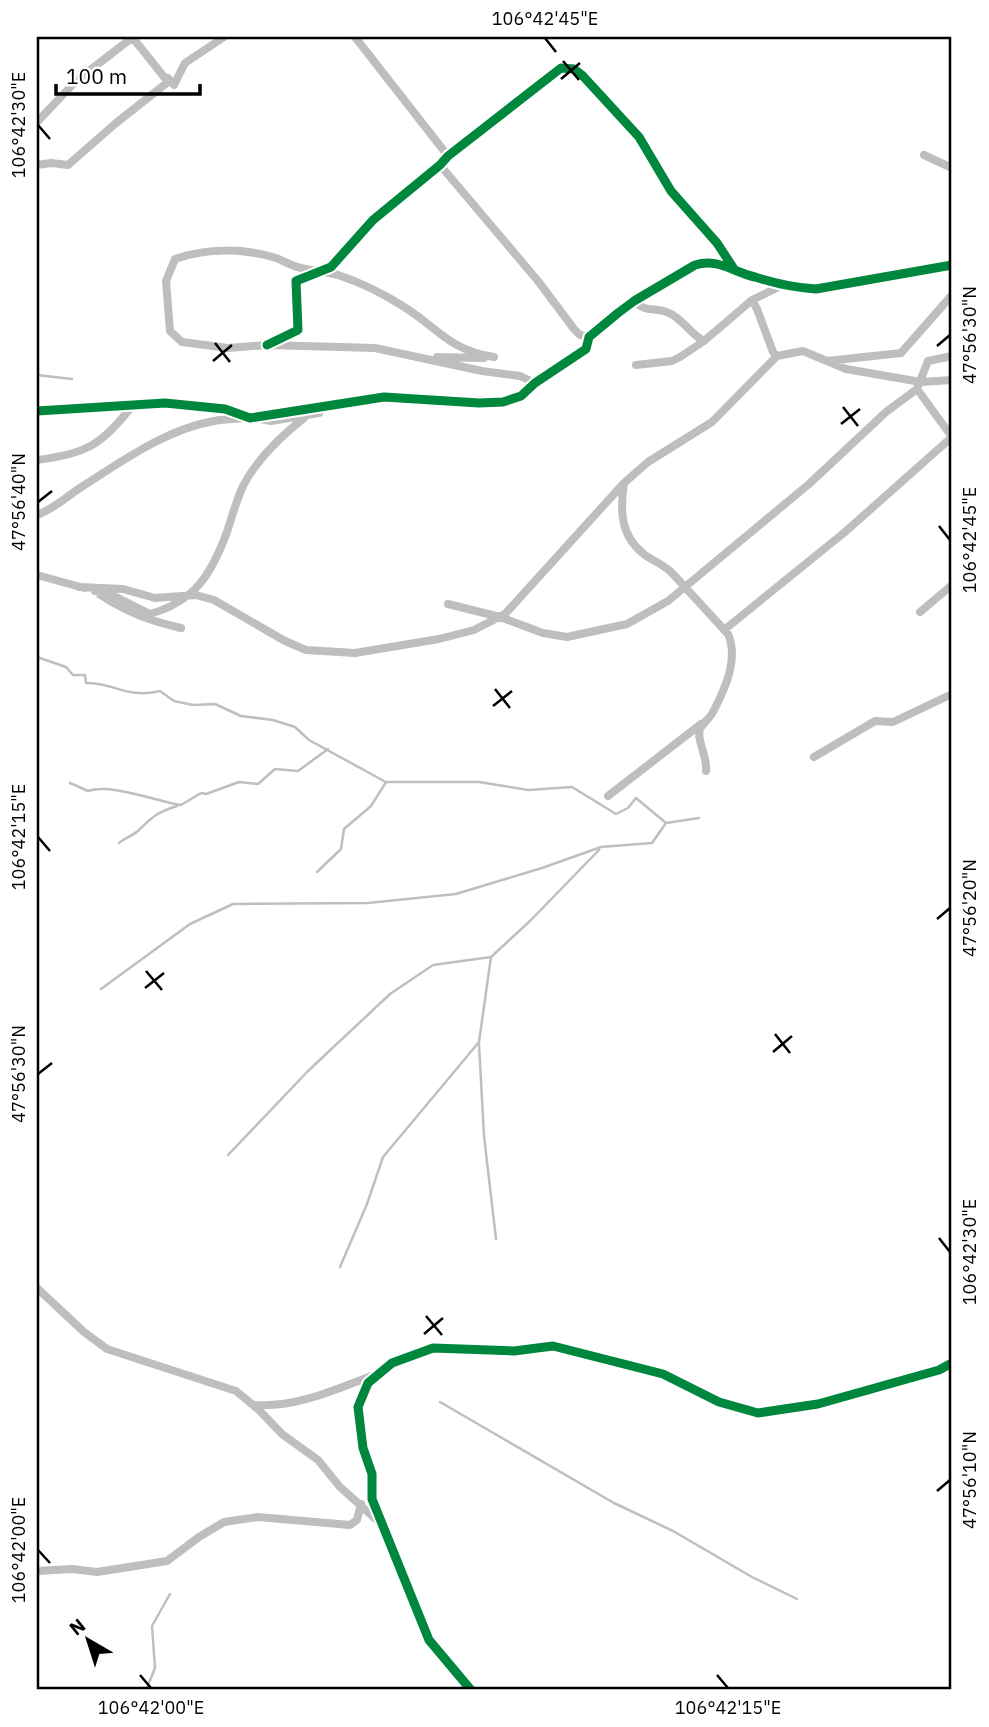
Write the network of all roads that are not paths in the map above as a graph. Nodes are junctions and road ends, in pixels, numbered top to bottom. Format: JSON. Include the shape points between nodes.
{"nodes":[{"id":1,"x":134,"y":37,"type":"edge"},
{"id":2,"x":224,"y":37,"type":"edge"},
{"id":3,"x":355,"y":37,"type":"edge"},
{"id":4,"x":40,"y":113,"type":"edge"},
{"id":5,"x":37,"y":121,"type":"edge"},
{"id":6,"x":924,"y":155,"type":"dead end"},
{"id":7,"x":448,"y":156,"type":"junction"},
{"id":8,"x":37,"y":165,"type":"edge"},
{"id":9,"x":440,"y":165,"type":"junction"},
{"id":10,"x":952,"y":168,"type":"edge"},
{"id":11,"x":952,"y":265,"type":"edge"},
{"id":12,"x":734,"y":269,"type":"junction"},
{"id":13,"x":320,"y":272,"type":"junction"},
{"id":14,"x":785,"y":284,"type":"junction"},
{"id":15,"x":952,"y":295,"type":"edge"},
{"id":16,"x":634,"y":300,"type":"junction"},
{"id":17,"x":752,"y":300,"type":"junction"},
{"id":18,"x":589,"y":337,"type":"junction"},
{"id":19,"x":704,"y":341,"type":"junction"},
{"id":20,"x":267,"y":345,"type":"junction"},
{"id":21,"x":776,"y":356,"type":"junction"},
{"id":22,"x":952,"y":356,"type":"edge"},
{"id":23,"x":423,"y":358,"type":"junction"},
{"id":24,"x":824,"y":361,"type":"junction"},
{"id":25,"x":636,"y":365,"type":"dead end"},
{"id":26,"x":952,"y":380,"type":"edge"},
{"id":27,"x":535,"y":383,"type":"junction"},
{"id":28,"x":919,"y":385,"type":"junction"},
{"id":29,"x":384,"y":397,"type":"junction"},
{"id":30,"x":132,"y":406,"type":"junction"},
{"id":31,"x":37,"y":411,"type":"edge"},
{"id":32,"x":306,"y":417,"type":"junction"},
{"id":33,"x":250,"y":418,"type":"junction"},
{"id":34,"x":37,"y":460,"type":"edge"},
{"id":35,"x":624,"y":483,"type":"junction"},
{"id":36,"x":37,"y":515,"type":"edge"},
{"id":37,"x":37,"y":575,"type":"edge"},
{"id":38,"x":952,"y":585,"type":"edge"},
{"id":39,"x":79,"y":587,"type":"junction"},
{"id":40,"x":685,"y":587,"type":"junction"},
{"id":41,"x":95,"y":592,"type":"junction"},
{"id":42,"x":189,"y":595,"type":"junction"},
{"id":43,"x":448,"y":604,"type":"dead end"},
{"id":44,"x":920,"y":612,"type":"dead end"},
{"id":45,"x":500,"y":617,"type":"junction"},
{"id":46,"x":181,"y":628,"type":"dead end"},
{"id":47,"x":724,"y":630,"type":"junction"},
{"id":48,"x":952,"y":694,"type":"edge"},
{"id":49,"x":709,"y":718,"type":"junction"},
{"id":50,"x":814,"y":757,"type":"dead end"},
{"id":51,"x":706,"y":772,"type":"dead end"},
{"id":52,"x":608,"y":796,"type":"dead end"},
{"id":53,"x":37,"y":1288,"type":"edge"},
{"id":54,"x":952,"y":1363,"type":"edge"},
{"id":55,"x":380,"y":1373,"type":"junction"},
{"id":56,"x":236,"y":1391,"type":"junction"},
{"id":57,"x":361,"y":1504,"type":"junction"},
{"id":58,"x":381,"y":1524,"type":"junction"},
{"id":59,"x":37,"y":1572,"type":"edge"},
{"id":60,"x":471,"y":1690,"type":"edge"}],
"edges":[{"from":1,"to":2,"type":"street","via":[[174,85],[185,63]]},
{"from":1,"to":4,"type":"street"},
{"from":1,"to":8,"type":"street","via":[[168,82],[68,165]]},
{"from":3,"to":7,"type":"street"},
{"from":4,"to":5,"type":"street"},
{"from":6,"to":10,"type":"street"},
{"from":7,"to":9,"type":"street"},
{"from":7,"to":12,"type":"street","via":[[556,70],[574,69],[639,137],[671,191]]},
{"from":9,"to":13,"type":"street","via":[[373,220],[331,267]]},
{"from":9,"to":18,"type":"street","via":[[574,329]]},
{"from":11,"to":14,"type":"street","via":[[825,288]]},
{"from":12,"to":14,"type":"street"},
{"from":12,"to":16,"type":"street","via":[[715,263],[695,265]]},
{"from":13,"to":20,"type":"street","via":[[296,281],[298,330]]},
{"from":13,"to":20,"type":"street","via":[[276,258],[233,252],[192,253],[175,259],[166,281],[170,331],[182,342],[208,346]]},
{"from":13,"to":23,"type":"street","via":[[381,294],[450,342],[494,357]]},
{"from":14,"to":17,"type":"street"},
{"from":15,"to":24,"type":"street","via":[[901,352]]},
{"from":16,"to":18,"type":"street"},
{"from":16,"to":19,"type":"street","via":[[644,310],[678,317]]},
{"from":17,"to":19,"type":"street"},
{"from":17,"to":21,"type":"street"},
{"from":18,"to":27,"type":"street","via":[[586,349]]},
{"from":19,"to":25,"type":"street","via":[[672,361]]},
{"from":20,"to":23,"type":"street","via":[[375,348]]},
{"from":21,"to":24,"type":"street","via":[[799,351]]},
{"from":21,"to":35,"type":"street","via":[[712,422],[656,456]]},
{"from":22,"to":28,"type":"street","via":[[928,361]]},
{"from":23,"to":27,"type":"street","via":[[520,376]]},
{"from":24,"to":28,"type":"street"},
{"from":26,"to":28,"type":"street"},
{"from":27,"to":29,"type":"street","via":[[521,396],[503,402]]},
{"from":28,"to":40,"type":"street"},
{"from":28,"to":47,"type":"street","via":[[952,437]]},
{"from":29,"to":32,"type":"street"},
{"from":29,"to":33,"type":"street"},
{"from":30,"to":31,"type":"street"},
{"from":30,"to":33,"type":"street","via":[[165,403],[225,409]]},
{"from":30,"to":34,"type":"street","via":[[101,442],[79,452]]},
{"from":32,"to":33,"type":"street"},
{"from":32,"to":42,"type":"street","via":[[257,464],[243,486],[218,554]]},
{"from":33,"to":36,"type":"street","via":[[213,421],[166,437]]},
{"from":35,"to":40,"type":"street","via":[[623,524],[645,555],[664,565]]},
{"from":35,"to":45,"type":"street"},
{"from":37,"to":39,"type":"street"},
{"from":38,"to":44,"type":"street"},
{"from":39,"to":41,"type":"street"},
{"from":39,"to":42,"type":"street","via":[[124,589],[155,598]]},
{"from":40,"to":45,"type":"street","via":[[627,625],[567,637]]},
{"from":40,"to":47,"type":"street"},
{"from":41,"to":42,"type":"street","via":[[150,614]]},
{"from":41,"to":46,"type":"street","via":[[144,620]]},
{"from":42,"to":45,"type":"street","via":[[214,600],[306,650],[329,652],[355,653],[439,639]]},
{"from":43,"to":45,"type":"street"},
{"from":47,"to":49,"type":"street","via":[[731,642],[730,672]]},
{"from":48,"to":50,"type":"street","via":[[893,722],[875,721]]},
{"from":49,"to":51,"type":"street","via":[[699,737],[706,753]]},
{"from":49,"to":52,"type":"street"},
{"from":53,"to":56,"type":"street","via":[[107,1349]]},
{"from":54,"to":55,"type":"street","via":[[818,1404],[758,1413],[719,1402],[663,1374],[553,1346],[514,1351],[433,1348],[392,1363]]},
{"from":55,"to":56,"type":"street","via":[[274,1407],[255,1405]]},
{"from":55,"to":58,"type":"street","via":[[368,1383],[358,1407],[372,1474],[372,1499]]},
{"from":56,"to":57,"type":"street"},
{"from":57,"to":58,"type":"street"},
{"from":57,"to":59,"type":"street","via":[[357,1520],[350,1525],[258,1517],[224,1522],[167,1561],[97,1572]]},
{"from":58,"to":60,"type":"street","via":[[429,1640]]}]}
